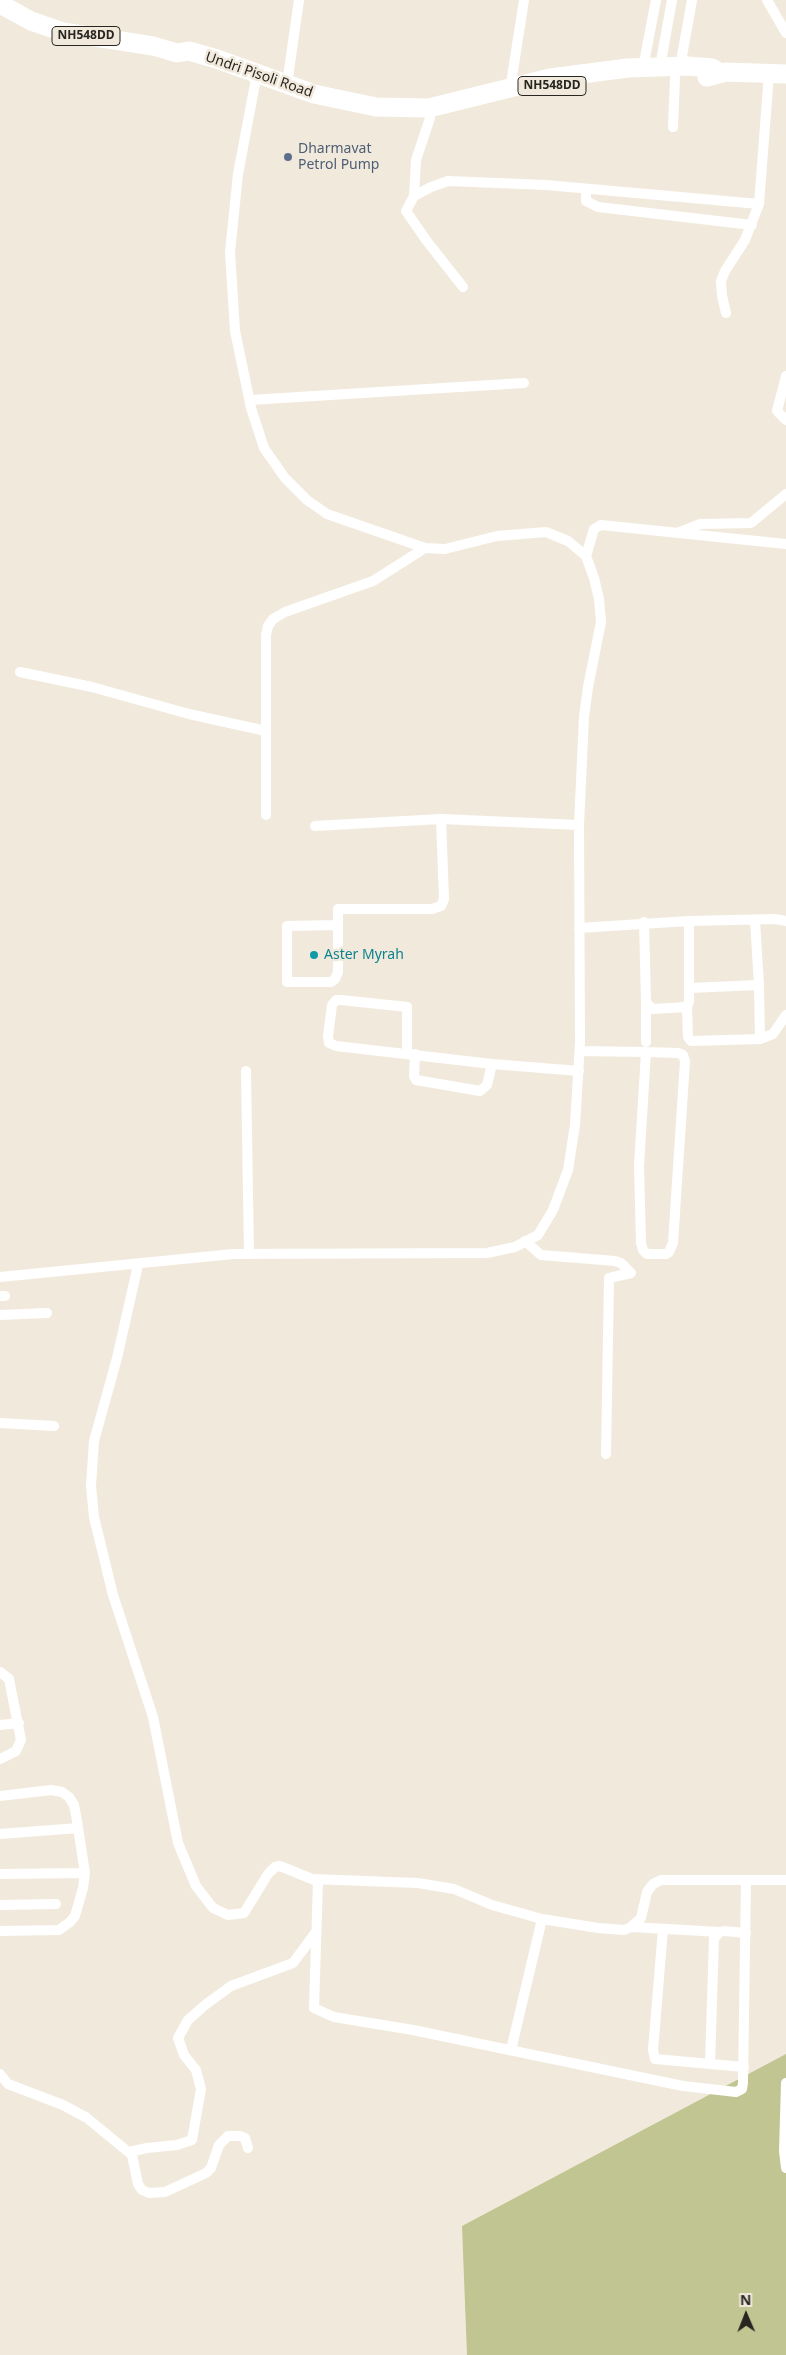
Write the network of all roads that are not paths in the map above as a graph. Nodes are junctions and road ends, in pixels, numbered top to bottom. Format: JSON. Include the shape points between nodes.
{"nodes":[{"id":1,"x":300,"y":0,"type":"edge"},
{"id":2,"x":524,"y":0,"type":"edge"},
{"id":3,"x":656,"y":0,"type":"edge"},
{"id":4,"x":672,"y":0,"type":"edge"},
{"id":5,"x":692,"y":0,"type":"edge"},
{"id":6,"x":767,"y":0,"type":"edge"},
{"id":7,"x":0,"y":4,"type":"edge"},
{"id":8,"x":786,"y":33,"type":"edge"},
{"id":9,"x":660,"y":71,"type":"junction"},
{"id":10,"x":778,"y":74,"type":"edge"},
{"id":11,"x":257,"y":77,"type":"junction"},
{"id":12,"x":287,"y":84,"type":"junction"},
{"id":13,"x":510,"y":92,"type":"junction"},
{"id":14,"x":382,"y":112,"type":"junction"},
{"id":15,"x":429,"y":113,"type":"junction"},
{"id":16,"x":673,"y":126,"type":"dead end"},
{"id":17,"x":586,"y":189,"type":"junction"},
{"id":18,"x":414,"y":196,"type":"junction"},
{"id":19,"x":759,"y":204,"type":"junction"},
{"id":20,"x":752,"y":225,"type":"junction"},
{"id":21,"x":463,"y":287,"type":"dead end"},
{"id":22,"x":726,"y":314,"type":"dead end"},
{"id":23,"x":786,"y":376,"type":"edge"},
{"id":24,"x":524,"y":383,"type":"dead end"},
{"id":25,"x":250,"y":400,"type":"junction"},
{"id":26,"x":786,"y":420,"type":"edge"},
{"id":27,"x":786,"y":494,"type":"edge"},
{"id":28,"x":677,"y":534,"type":"junction"},
{"id":29,"x":786,"y":544,"type":"edge"},
{"id":30,"x":425,"y":548,"type":"junction"},
{"id":31,"x":586,"y":556,"type":"junction"},
{"id":32,"x":20,"y":672,"type":"dead end"},
{"id":33,"x":266,"y":730,"type":"junction"},
{"id":34,"x":266,"y":815,"type":"dead end"},
{"id":35,"x":441,"y":820,"type":"junction"},
{"id":36,"x":579,"y":825,"type":"junction"},
{"id":37,"x":315,"y":826,"type":"dead end"},
{"id":38,"x":756,"y":920,"type":"junction"},
{"id":39,"x":689,"y":921,"type":"junction"},
{"id":40,"x":786,"y":921,"type":"edge"},
{"id":41,"x":644,"y":922,"type":"junction"},
{"id":42,"x":338,"y":925,"type":"junction"},
{"id":43,"x":579,"y":928,"type":"junction"},
{"id":44,"x":759,"y":985,"type":"junction"},
{"id":45,"x":689,"y":988,"type":"junction"},
{"id":46,"x":646,"y":1002,"type":"junction"},
{"id":47,"x":687,"y":1007,"type":"junction"},
{"id":48,"x":786,"y":1015,"type":"edge"},
{"id":49,"x":760,"y":1039,"type":"junction"},
{"id":50,"x":646,"y":1047,"type":"junction"},
{"id":51,"x":580,"y":1051,"type":"junction"},
{"id":52,"x":411,"y":1054,"type":"junction"},
{"id":53,"x":492,"y":1064,"type":"junction"},
{"id":54,"x":246,"y":1071,"type":"dead end"},
{"id":55,"x":579,"y":1071,"type":"junction"},
{"id":56,"x":526,"y":1242,"type":"junction"},
{"id":57,"x":249,"y":1254,"type":"junction"},
{"id":58,"x":138,"y":1265,"type":"junction"},
{"id":59,"x":0,"y":1277,"type":"edge"},
{"id":60,"x":47,"y":1313,"type":"dead end"},
{"id":61,"x":0,"y":1315,"type":"edge"},
{"id":62,"x":0,"y":1423,"type":"edge"},
{"id":63,"x":54,"y":1426,"type":"dead end"},
{"id":64,"x":606,"y":1454,"type":"dead end"},
{"id":65,"x":0,"y":1672,"type":"edge"},
{"id":66,"x":19,"y":1723,"type":"junction"},
{"id":67,"x":0,"y":1725,"type":"edge"},
{"id":68,"x":0,"y":1759,"type":"edge"},
{"id":69,"x":0,"y":1796,"type":"edge"},
{"id":70,"x":78,"y":1828,"type":"junction"},
{"id":71,"x":0,"y":1834,"type":"edge"},
{"id":72,"x":84,"y":1873,"type":"junction"},
{"id":73,"x":0,"y":1874,"type":"edge"},
{"id":74,"x":312,"y":1879,"type":"junction"},
{"id":75,"x":746,"y":1880,"type":"junction"},
{"id":76,"x":786,"y":1880,"type":"edge"},
{"id":77,"x":56,"y":1904,"type":"dead end"},
{"id":78,"x":0,"y":1905,"type":"edge"},
{"id":79,"x":542,"y":1919,"type":"junction"},
{"id":80,"x":631,"y":1927,"type":"junction"},
{"id":81,"x":663,"y":1929,"type":"junction"},
{"id":82,"x":0,"y":1931,"type":"edge"},
{"id":83,"x":316,"y":1931,"type":"junction"},
{"id":84,"x":720,"y":1932,"type":"junction"},
{"id":85,"x":746,"y":1932,"type":"junction"},
{"id":86,"x":511,"y":2050,"type":"junction"},
{"id":87,"x":710,"y":2064,"type":"junction"},
{"id":88,"x":744,"y":2067,"type":"junction"},
{"id":89,"x":0,"y":2074,"type":"edge"},
{"id":90,"x":786,"y":2083,"type":"edge"},
{"id":91,"x":248,"y":2148,"type":"dead end"},
{"id":92,"x":129,"y":2152,"type":"junction"},
{"id":93,"x":786,"y":2168,"type":"edge"}],
"edges":[{"from":1,"to":12,"type":"street"},
{"from":2,"to":13,"type":"street"},
{"from":3,"to":9,"type":"street"},
{"from":4,"to":9,"type":"street"},
{"from":5,"to":9,"type":"street"},
{"from":6,"to":8,"type":"street"},
{"from":7,"to":11,"type":"highway","name":"Undri Pisoli Road","number":"NH548DD","via":[[31,21],[64,32],[177,53],[189,51]]},
{"from":9,"to":10,"type":"highway","number":"NH548DD","via":[[712,68],[719,72]]},
{"from":9,"to":13,"type":"highway","number":"NH548DD","via":[[586,72]]},
{"from":9,"to":16,"type":"street"},
{"from":10,"to":19,"type":"street"},
{"from":11,"to":12,"type":"highway","name":"Undri Pisoli Road","number":"NH548DD"},
{"from":11,"to":14,"type":"highway","number":"NH548DD","via":[[328,105]]},
{"from":11,"to":25,"type":"street","via":[[238,174],[230,252],[235,331]]},
{"from":12,"to":14,"type":"highway","name":"Undri Pisoli Road","number":"NH548DD"},
{"from":13,"to":15,"type":"highway","number":"NH548DD"},
{"from":14,"to":15,"type":"highway","number":"NH548DD"},
{"from":15,"to":18,"type":"street","via":[[416,160]]},
{"from":17,"to":18,"type":"street","via":[[448,182],[431,186]]},
{"from":17,"to":19,"type":"street"},
{"from":17,"to":20,"type":"street","via":[[586,201],[598,207]]},
{"from":18,"to":21,"type":"street","via":[[406,211]]},
{"from":19,"to":20,"type":"street"},
{"from":20,"to":22,"type":"street","via":[[722,281]]},
{"from":23,"to":26,"type":"street","via":[[777,411]]},
{"from":24,"to":25,"type":"street"},
{"from":25,"to":30,"type":"street","via":[[264,448],[285,478],[306,500],[327,514]]},
{"from":27,"to":28,"type":"street","via":[[752,523],[700,524]]},
{"from":28,"to":29,"type":"street"},
{"from":28,"to":31,"type":"street","via":[[596,526]]},
{"from":30,"to":31,"type":"street","via":[[445,549],[497,536],[546,532],[568,541]]},
{"from":30,"to":33,"type":"street","via":[[373,581],[272,619],[266,635]]},
{"from":31,"to":36,"type":"street","via":[[599,599],[601,622],[584,717]]},
{"from":32,"to":33,"type":"street"},
{"from":33,"to":34,"type":"street"},
{"from":35,"to":36,"type":"street"},
{"from":35,"to":37,"type":"street"},
{"from":35,"to":42,"type":"street","via":[[444,899],[441,906],[432,909],[338,909]]},
{"from":36,"to":43,"type":"street"},
{"from":38,"to":39,"type":"street"},
{"from":38,"to":40,"type":"street"},
{"from":38,"to":44,"type":"street"},
{"from":39,"to":41,"type":"street"},
{"from":39,"to":45,"type":"street"},
{"from":41,"to":43,"type":"street"},
{"from":41,"to":46,"type":"street"},
{"from":42,"to":42,"type":"street","via":[[287,926],[287,982],[335,980],[338,972]]},
{"from":43,"to":51,"type":"street"},
{"from":44,"to":45,"type":"street"},
{"from":44,"to":49,"type":"street"},
{"from":45,"to":47,"type":"street"},
{"from":46,"to":47,"type":"street","via":[[652,1009]]},
{"from":46,"to":50,"type":"street"},
{"from":47,"to":49,"type":"street","via":[[688,1037],[691,1041]]},
{"from":48,"to":49,"type":"street","via":[[773,1034]]},
{"from":50,"to":50,"type":"street","via":[[639,1166],[641,1243],[647,1254],[666,1254],[673,1243],[685,1061],[678,1052]]},
{"from":50,"to":51,"type":"street"},
{"from":51,"to":55,"type":"street"},
{"from":52,"to":52,"type":"street","via":[[329,1043],[332,1005],[341,1000],[407,1007]]},
{"from":52,"to":53,"type":"street"},
{"from":52,"to":53,"type":"street","via":[[416,1080],[480,1091],[487,1085]]},
{"from":53,"to":55,"type":"street"},
{"from":54,"to":57,"type":"street"},
{"from":55,"to":56,"type":"street","via":[[568,1170],[553,1210],[538,1235]]},
{"from":56,"to":57,"type":"street","via":[[487,1253]]},
{"from":56,"to":64,"type":"street","via":[[540,1255],[615,1261],[631,1273],[609,1278]]},
{"from":57,"to":58,"type":"street"},
{"from":58,"to":59,"type":"street"},
{"from":58,"to":74,"type":"street","via":[[94,1441],[91,1486],[94,1517],[110,1586],[155,1726],[178,1843],[196,1886],[213,1908],[228,1915],[244,1913],[275,1867],[286,1866]]},
{"from":60,"to":61,"type":"street"},
{"from":62,"to":63,"type":"street"},
{"from":65,"to":66,"type":"street","via":[[9,1679]]},
{"from":66,"to":67,"type":"street"},
{"from":66,"to":68,"type":"street","via":[[19,1746]]},
{"from":69,"to":70,"type":"street","via":[[51,1790],[62,1792],[74,1804]]},
{"from":70,"to":71,"type":"street"},
{"from":70,"to":72,"type":"street"},
{"from":72,"to":73,"type":"street"},
{"from":72,"to":82,"type":"street","via":[[74,1916],[59,1930]]},
{"from":74,"to":79,"type":"street","via":[[447,1888],[492,1906]]},
{"from":74,"to":83,"type":"street","via":[[318,1882]]},
{"from":75,"to":76,"type":"street"},
{"from":75,"to":80,"type":"street","via":[[657,1882],[646,1892],[641,1918]]},
{"from":75,"to":85,"type":"street"},
{"from":77,"to":78,"type":"street"},
{"from":79,"to":80,"type":"street","via":[[612,1930]]},
{"from":79,"to":86,"type":"street"},
{"from":80,"to":81,"type":"street"},
{"from":81,"to":84,"type":"street"},
{"from":81,"to":87,"type":"street","via":[[652,2055],[664,2062]]},
{"from":83,"to":86,"type":"street","via":[[314,2008],[334,2017]]},
{"from":83,"to":92,"type":"street","via":[[293,1963],[231,1986],[188,2020],[178,2038],[184,2055],[196,2070],[201,2089],[192,2140]]},
{"from":84,"to":85,"type":"street"},
{"from":84,"to":87,"type":"street","via":[[714,1938]]},
{"from":85,"to":88,"type":"street"},
{"from":86,"to":88,"type":"street","via":[[683,2086],[730,2092],[742,2090]]},
{"from":87,"to":88,"type":"street"},
{"from":89,"to":92,"type":"street","via":[[8,2084],[87,2118]]},
{"from":90,"to":93,"type":"street"},
{"from":91,"to":92,"type":"street","via":[[244,2138],[228,2136],[219,2145],[206,2173],[183,2185],[156,2193],[142,2190],[138,2184]]}]}
